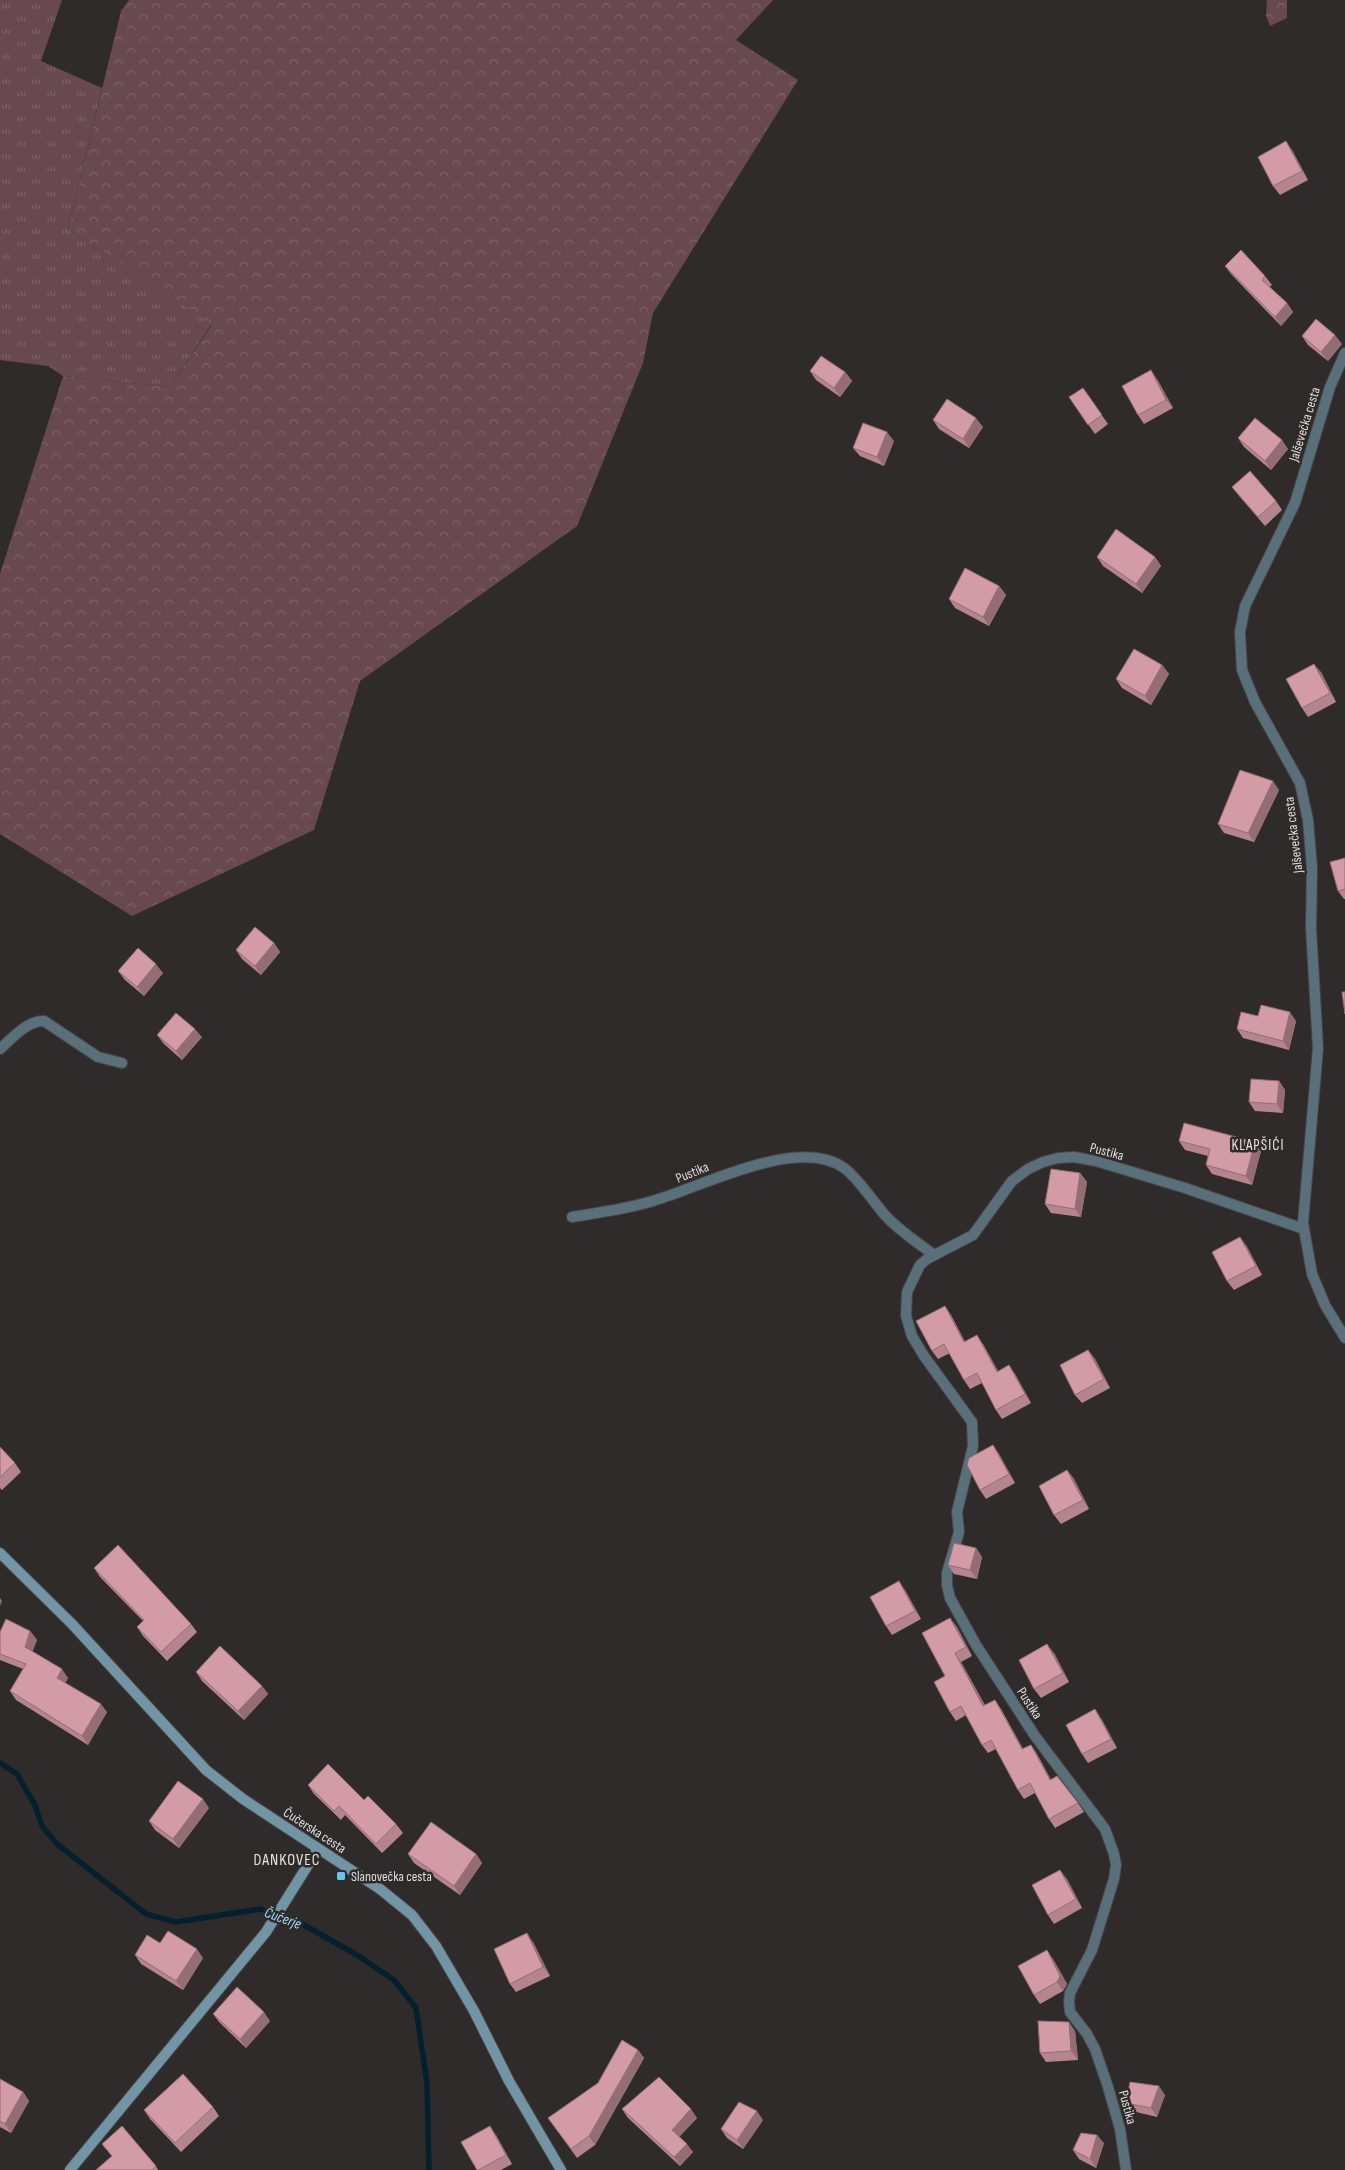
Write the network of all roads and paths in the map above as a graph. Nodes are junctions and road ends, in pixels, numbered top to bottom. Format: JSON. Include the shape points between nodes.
{"nodes":[{"id":1,"x":1345,"y":353,"type":"edge"},
{"id":2,"x":0,"y":1048,"type":"edge"},
{"id":3,"x":122,"y":1063,"type":"dead end"},
{"id":4,"x":572,"y":1217,"type":"dead end"},
{"id":5,"x":1304,"y":1229,"type":"junction"},
{"id":6,"x":934,"y":1255,"type":"junction"},
{"id":7,"x":1345,"y":1338,"type":"edge"},
{"id":8,"x":0,"y":1553,"type":"edge"},
{"id":9,"x":318,"y":1849,"type":"junction"},
{"id":10,"x":70,"y":2170,"type":"edge"},
{"id":11,"x":561,"y":2170,"type":"edge"},
{"id":12,"x":1126,"y":2170,"type":"edge"}],
"edges":[{"from":1,"to":5,"type":"street","name":"Jalševečka cesta","via":[[1330,387],[1295,503],[1245,606],[1240,632],[1242,670],[1255,702],[1300,783],[1308,820],[1318,1048]]},
{"from":2,"to":3,"type":"street","via":[[28,1026],[44,1021],[98,1057]]},
{"from":4,"to":6,"type":"street","name":"Pustika","via":[[630,1207],[776,1160],[820,1158],[845,1168],[899,1229]]},
{"from":5,"to":6,"type":"street","name":"Pustika","via":[[1096,1161],[1058,1158],[1028,1169],[1012,1181],[973,1235]]},
{"from":5,"to":7,"type":"street","name":"Jalševečka cesta","via":[[1312,1274],[1325,1305]]},
{"from":6,"to":12,"type":"street","name":"Pustika","via":[[920,1265],[913,1276],[907,1292],[906,1316],[912,1336],[968,1414],[974,1434],[959,1500],[959,1532],[949,1563],[947,1585],[958,1614],[976,1645],[1035,1736],[1105,1829],[1111,1843],[1116,1865],[1114,1879],[1092,1950],[1070,1993],[1069,2002],[1070,2012],[1095,2050],[1108,2087],[1120,2129]]},
{"from":8,"to":9,"type":"street","name":"Čučerska cesta","via":[[72,1624],[206,1770]]},
{"from":9,"to":10,"type":"street","via":[[270,1925]]},
{"from":9,"to":11,"type":"street","name":"Čučerska cesta","via":[[380,1889],[412,1915],[436,1946]]}]}
